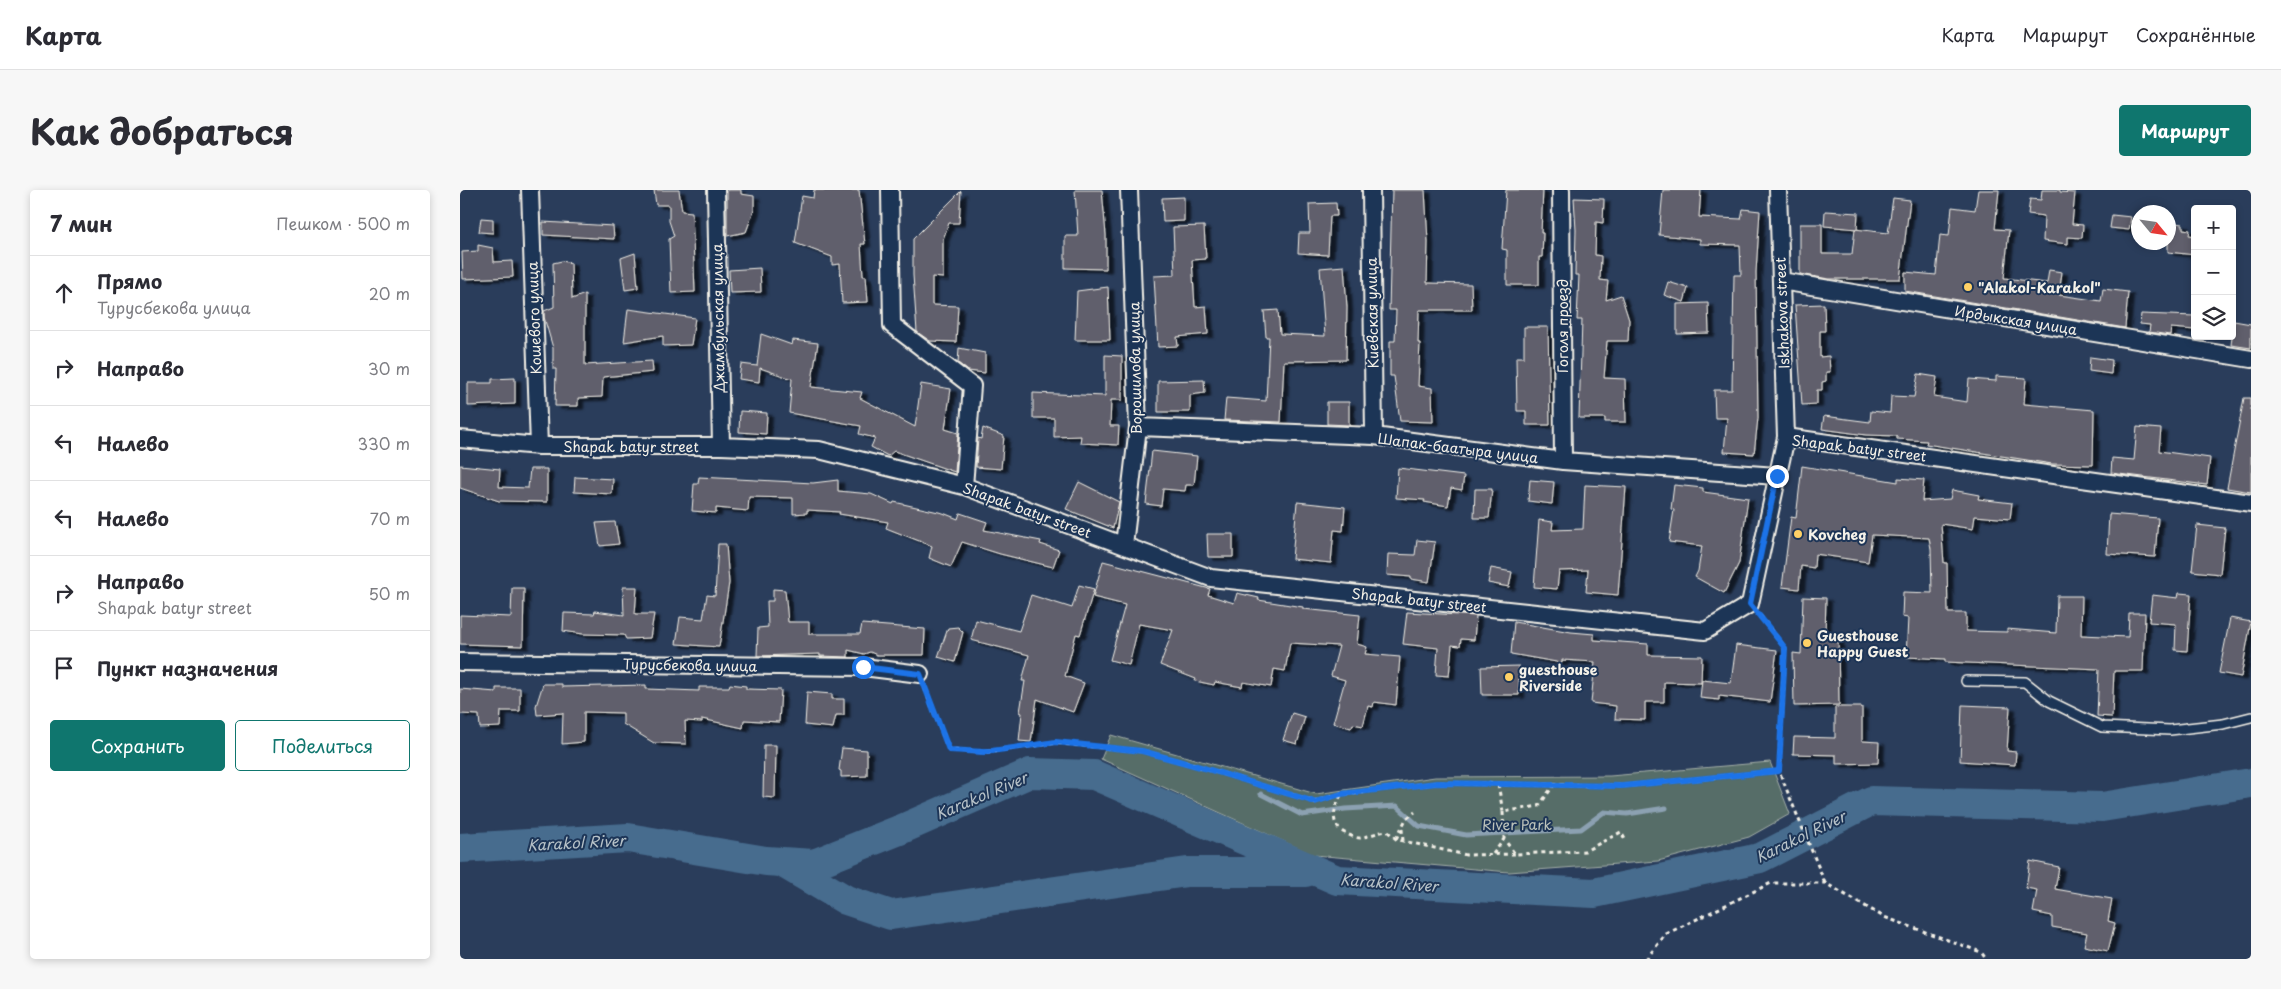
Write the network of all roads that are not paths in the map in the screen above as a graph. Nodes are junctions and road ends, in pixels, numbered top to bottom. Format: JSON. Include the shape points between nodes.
{"nodes":[{"id":1,"x":530,"y":190,"type":"edge"},
{"id":2,"x":716,"y":190,"type":"edge"},
{"id":3,"x":890,"y":190,"type":"edge"},
{"id":4,"x":1129,"y":190,"type":"edge"},
{"id":5,"x":1371,"y":190,"type":"edge"},
{"id":6,"x":1561,"y":190,"type":"edge"},
{"id":7,"x":1778,"y":190,"type":"edge"},
{"id":8,"x":1781,"y":281,"type":"junction"},
{"id":9,"x":2251,"y":359,"type":"edge"},
{"id":10,"x":1138,"y":427,"type":"junction"},
{"id":11,"x":1374,"y":436,"type":"junction"},
{"id":12,"x":1786,"y":437,"type":"junction"},
{"id":13,"x":460,"y":439,"type":"edge"},
{"id":14,"x":538,"y":446,"type":"junction"},
{"id":15,"x":721,"y":446,"type":"junction"},
{"id":16,"x":1563,"y":461,"type":"junction"},
{"id":17,"x":1777,"y":476,"type":"junction"},
{"id":18,"x":964,"y":486,"type":"junction"},
{"id":19,"x":2251,"y":503,"type":"edge"},
{"id":20,"x":1124,"y":546,"type":"junction"},
{"id":21,"x":460,"y":662,"type":"edge"},
{"id":22,"x":920,"y":674,"type":"road end"},
{"id":23,"x":1966,"y":680,"type":"dead end"},
{"id":24,"x":2251,"y":717,"type":"edge"}],
"edges":[{"from":1,"to":14,"type":"street","name":"Кошевого улица"},
{"from":2,"to":15,"type":"street","name":"Джамбульская улица"},
{"from":3,"to":18,"type":"street","via":[[892,324],[972,386]]},
{"from":4,"to":10,"type":"street","name":"Ворошилова улица"},
{"from":5,"to":11,"type":"street","name":"Киевская улица"},
{"from":6,"to":16,"type":"street","name":"Гоголя проезд"},
{"from":7,"to":8,"type":"street","name":"Iskhakova street"},
{"from":8,"to":9,"type":"street","name":"Ирдыкская улица"},
{"from":8,"to":12,"type":"street","name":"Iskhakova street"},
{"from":10,"to":11,"type":"street","name":"Шапак-баатыра улица"},
{"from":10,"to":20,"type":"street","name":"Ворошилова улица"},
{"from":11,"to":16,"type":"street","name":"Шапак-баатыра улица"},
{"from":12,"to":17,"type":"street","name":"Shapak batyr street"},
{"from":12,"to":19,"type":"street","name":"Shapak batyr street"},
{"from":13,"to":14,"type":"street","name":"Shapak batyr street"},
{"from":14,"to":15,"type":"street","name":"Shapak batyr street"},
{"from":15,"to":18,"type":"street","name":"Shapak batyr street","via":[[819,450]]},
{"from":16,"to":17,"type":"street","name":"Шапак-баатыра улица"},
{"from":17,"to":20,"type":"street","name":"Shapak batyr street","via":[[1750,604],[1705,631],[1211,578]]},
{"from":18,"to":20,"type":"street","name":"Shapak batyr street"},
{"from":21,"to":22,"type":"street","name":"Турусбекова улица","via":[[863,667]]},
{"from":23,"to":24,"type":"lane","via":[[2025,682],[2049,701],[2102,727],[2170,730]]}]}
